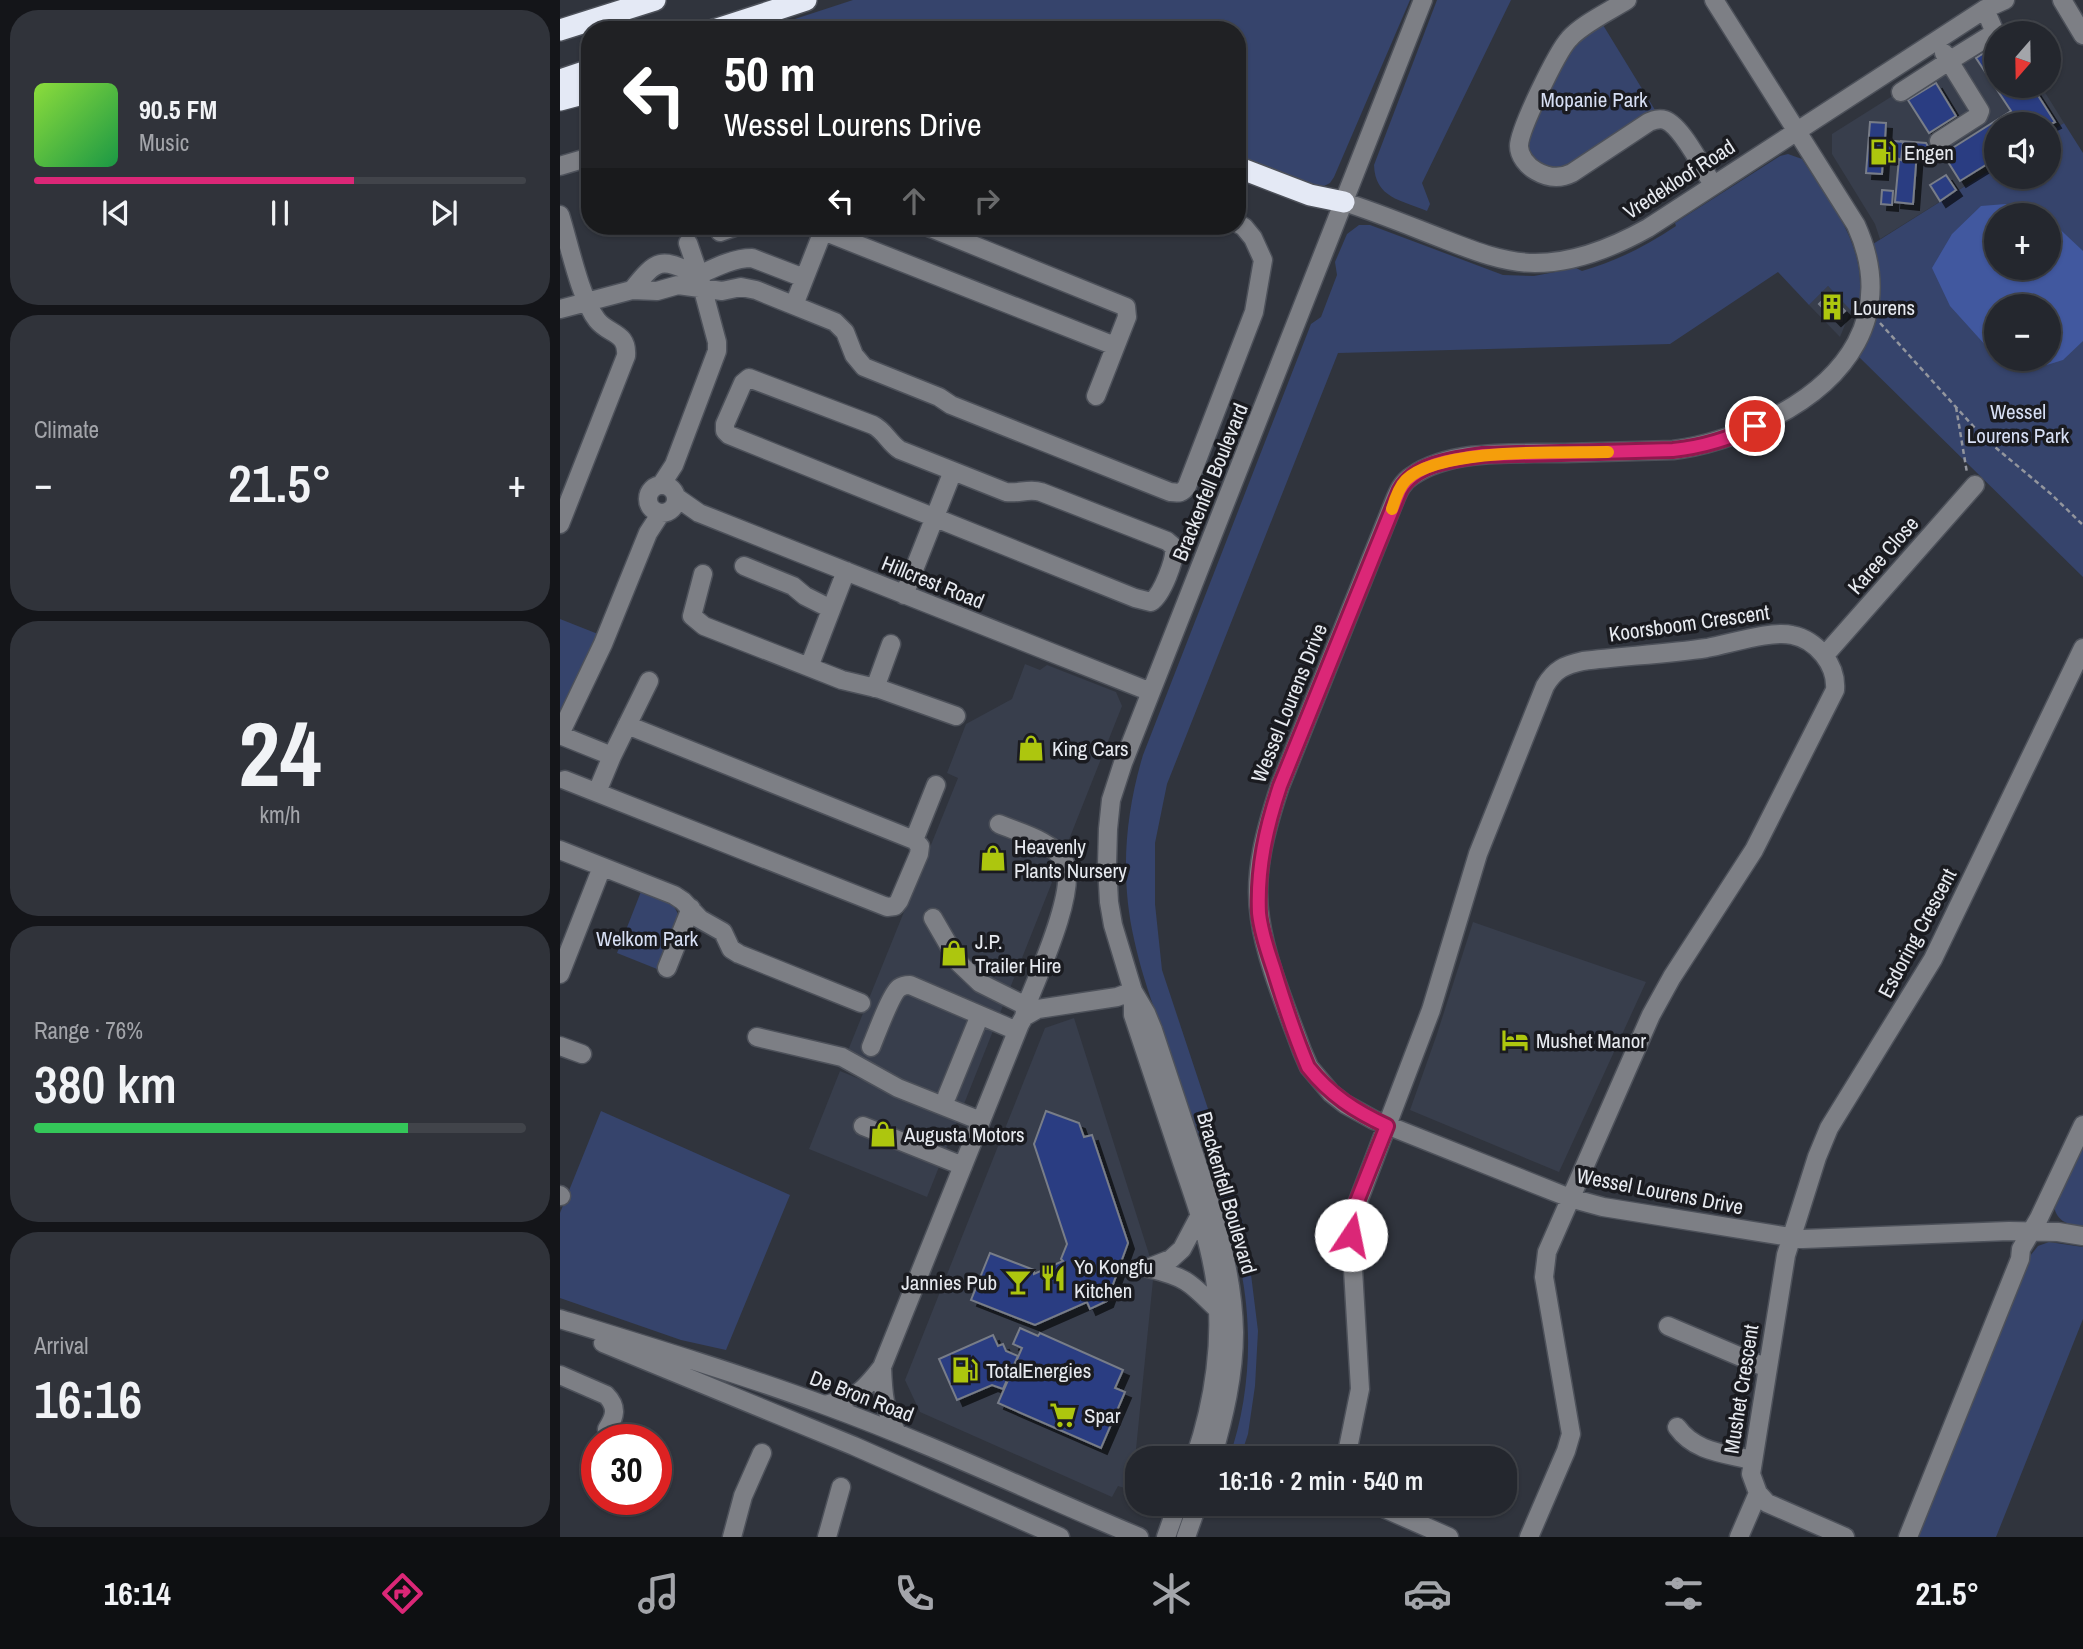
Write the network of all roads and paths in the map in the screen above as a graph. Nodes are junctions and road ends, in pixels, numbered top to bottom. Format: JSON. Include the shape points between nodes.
{"nodes":[{"id":1,"x":655,"y":0,"type":"edge"},
{"id":2,"x":806,"y":0,"type":"edge"},
{"id":3,"x":1423,"y":0,"type":"edge"},
{"id":4,"x":1627,"y":0,"type":"edge"},
{"id":5,"x":1714,"y":0,"type":"edge"},
{"id":6,"x":2005,"y":0,"type":"edge"},
{"id":7,"x":2062,"y":0,"type":"edge"},
{"id":8,"x":1985,"y":9,"type":"junction"},
{"id":9,"x":588,"y":21,"type":"edge"},
{"id":10,"x":742,"y":21,"type":"edge"},
{"id":11,"x":581,"y":23,"type":"edge"},
{"id":12,"x":560,"y":30,"type":"edge"},
{"id":13,"x":2083,"y":35,"type":"edge"},
{"id":14,"x":1936,"y":41,"type":"junction"},
{"id":15,"x":1949,"y":61,"type":"junction"},
{"id":16,"x":581,"y":73,"type":"edge"},
{"id":17,"x":560,"y":80,"type":"edge"},
{"id":18,"x":1901,"y":92,"type":"dead end"},
{"id":19,"x":581,"y":94,"type":"edge"},
{"id":20,"x":560,"y":100,"type":"edge"},
{"id":21,"x":1796,"y":131,"type":"junction"},
{"id":22,"x":1939,"y":141,"type":"dead end"},
{"id":23,"x":581,"y":160,"type":"edge"},
{"id":24,"x":560,"y":166,"type":"edge"},
{"id":25,"x":1246,"y":170,"type":"edge"},
{"id":26,"x":1713,"y":185,"type":"junction"},
{"id":27,"x":1344,"y":202,"type":"junction"},
{"id":28,"x":560,"y":215,"type":"edge"},
{"id":29,"x":1246,"y":229,"type":"edge"},
{"id":30,"x":821,"y":235,"type":"edge"},
{"id":31,"x":841,"y":235,"type":"edge"},
{"id":32,"x":949,"y":235,"type":"edge"},
{"id":33,"x":688,"y":243,"type":"dead end"},
{"id":34,"x":804,"y":278,"type":"junction"},
{"id":35,"x":701,"y":282,"type":"junction"},
{"id":36,"x":632,"y":290,"type":"junction"},
{"id":37,"x":586,"y":301,"type":"junction"},
{"id":38,"x":794,"y":305,"type":"junction"},
{"id":39,"x":560,"y":309,"type":"edge"},
{"id":40,"x":1868,"y":311,"type":"junction"},
{"id":41,"x":1115,"y":346,"type":"junction"},
{"id":42,"x":1096,"y":396,"type":"dead end"},
{"id":43,"x":1956,"y":407,"type":"junction"},
{"id":44,"x":953,"y":471,"type":"junction"},
{"id":45,"x":1973,"y":488,"type":"joint"},
{"id":46,"x":664,"y":500,"type":"junction"},
{"id":47,"x":934,"y":518,"type":"junction"},
{"id":48,"x":560,"y":524,"type":"edge"},
{"id":49,"x":2083,"y":525,"type":"edge"},
{"id":50,"x":744,"y":566,"type":"dead end"},
{"id":51,"x":846,"y":571,"type":"junction"},
{"id":52,"x":703,"y":574,"type":"dead end"},
{"id":53,"x":904,"y":595,"type":"junction"},
{"id":54,"x":831,"y":610,"type":"junction"},
{"id":55,"x":891,"y":644,"type":"dead end"},
{"id":56,"x":2083,"y":648,"type":"edge"},
{"id":57,"x":1825,"y":655,"type":"junction"},
{"id":58,"x":809,"y":667,"type":"junction"},
{"id":59,"x":649,"y":681,"type":"dead end"},
{"id":60,"x":875,"y":688,"type":"junction"},
{"id":61,"x":1151,"y":692,"type":"junction"},
{"id":62,"x":956,"y":716,"type":"dead end"},
{"id":63,"x":627,"y":725,"type":"junction"},
{"id":64,"x":560,"y":735,"type":"edge"},
{"id":65,"x":612,"y":756,"type":"junction"},
{"id":66,"x":565,"y":780,"type":"dead end"},
{"id":67,"x":936,"y":785,"type":"dead end"},
{"id":68,"x":597,"y":792,"type":"junction"},
{"id":69,"x":999,"y":824,"type":"dead end"},
{"id":70,"x":914,"y":840,"type":"junction"},
{"id":71,"x":560,"y":850,"type":"edge"},
{"id":72,"x":602,"y":867,"type":"junction"},
{"id":73,"x":691,"y":908,"type":"junction"},
{"id":74,"x":933,"y":918,"type":"dead end"},
{"id":75,"x":667,"y":968,"type":"dead end"},
{"id":76,"x":560,"y":974,"type":"edge"},
{"id":77,"x":1133,"y":990,"type":"junction"},
{"id":78,"x":861,"y":1003,"type":"dead end"},
{"id":79,"x":980,"y":1015,"type":"junction"},
{"id":80,"x":1022,"y":1018,"type":"junction"},
{"id":81,"x":757,"y":1037,"type":"dead end"},
{"id":82,"x":560,"y":1045,"type":"edge"},
{"id":83,"x":871,"y":1046,"type":"dead end"},
{"id":84,"x":582,"y":1054,"type":"dead end"},
{"id":85,"x":947,"y":1096,"type":"dead end"},
{"id":86,"x":981,"y":1121,"type":"junction"},
{"id":87,"x":2083,"y":1125,"type":"edge"},
{"id":88,"x":863,"y":1126,"type":"dead end"},
{"id":89,"x":1387,"y":1126,"type":"junction"},
{"id":90,"x":963,"y":1166,"type":"junction"},
{"id":91,"x":1570,"y":1198,"type":"junction"},
{"id":92,"x":1200,"y":1215,"type":"junction"},
{"id":93,"x":2032,"y":1230,"type":"junction"},
{"id":94,"x":1791,"y":1237,"type":"junction"},
{"id":95,"x":2083,"y":1237,"type":"edge"},
{"id":96,"x":1217,"y":1310,"type":"junction"},
{"id":97,"x":560,"y":1319,"type":"edge"},
{"id":98,"x":560,"y":1325,"type":"edge"},
{"id":99,"x":1668,"y":1326,"type":"dead end"},
{"id":100,"x":882,"y":1367,"type":"junction"},
{"id":101,"x":1767,"y":1368,"type":"junction"},
{"id":102,"x":560,"y":1375,"type":"edge"},
{"id":103,"x":825,"y":1405,"type":"junction"},
{"id":104,"x":610,"y":1424,"type":"edge"},
{"id":105,"x":1677,"y":1427,"type":"dead end"},
{"id":106,"x":897,"y":1433,"type":"junction"},
{"id":107,"x":1199,"y":1446,"type":"edge"},
{"id":108,"x":1216,"y":1446,"type":"edge"},
{"id":109,"x":1348,"y":1446,"type":"edge"},
{"id":110,"x":762,"y":1453,"type":"dead end"},
{"id":111,"x":1752,"y":1460,"type":"junction"},
{"id":112,"x":841,"y":1487,"type":"dead end"},
{"id":113,"x":1758,"y":1493,"type":"junction"},
{"id":114,"x":1173,"y":1516,"type":"edge"},
{"id":115,"x":1193,"y":1516,"type":"edge"},
{"id":116,"x":1401,"y":1516,"type":"edge"},
{"id":117,"x":733,"y":1537,"type":"edge"},
{"id":118,"x":827,"y":1537,"type":"edge"},
{"id":119,"x":1060,"y":1537,"type":"edge"},
{"id":120,"x":1139,"y":1537,"type":"edge"},
{"id":121,"x":1166,"y":1537,"type":"edge"},
{"id":122,"x":1186,"y":1537,"type":"edge"},
{"id":123,"x":1449,"y":1537,"type":"edge"},
{"id":124,"x":1529,"y":1537,"type":"edge"},
{"id":125,"x":1739,"y":1537,"type":"edge"},
{"id":126,"x":1845,"y":1537,"type":"edge"},
{"id":127,"x":1908,"y":1537,"type":"edge"}],
"edges":[{"from":1,"to":9,"type":"highway"},
{"from":2,"to":10,"type":"highway"},
{"from":3,"to":27,"type":"street","name":"Brackenfell Boulevard"},
{"from":4,"to":26,"type":"street","via":[[1574,34],[1565,45],[1520,134],[1519,152],[1532,168],[1560,177],[1649,122],[1664,119],[1677,128]]},
{"from":5,"to":21,"type":"street","name":"Wessel Lourens Drive"},
{"from":6,"to":8,"type":"street","name":"Vredekloof Road"},
{"from":7,"to":13,"type":"street"},
{"from":8,"to":14,"type":"street","name":"Vredekloof Road"},
{"from":8,"to":15,"type":"street","via":[[1993,28],[1990,35]]},
{"from":11,"to":12,"type":"highway"},
{"from":14,"to":15,"type":"street"},
{"from":14,"to":21,"type":"street","name":"Vredekloof Road"},
{"from":15,"to":18,"type":"street"},
{"from":15,"to":22,"type":"street","via":[[1980,111]]},
{"from":16,"to":17,"type":"highway"},
{"from":19,"to":20,"type":"highway"},
{"from":21,"to":26,"type":"street","name":"Vredekloof Road"},
{"from":21,"to":40,"type":"street","name":"Wessel Lourens Drive","via":[[1862,240],[1871,289]]},
{"from":23,"to":24,"type":"street"},
{"from":25,"to":27,"type":"highway","via":[[1310,195]]},
{"from":26,"to":27,"type":"street","name":"Vredekloof Road","via":[[1624,241],[1535,263],[1507,260]]},
{"from":27,"to":61,"type":"street","name":"Brackenfell Boulevard"},
{"from":28,"to":37,"type":"street"},
{"from":29,"to":38,"type":"street","via":[[1263,260],[1254,312],[1182,493],[1105,467],[863,367],[838,325]]},
{"from":30,"to":34,"type":"street"},
{"from":31,"to":41,"type":"street"},
{"from":32,"to":41,"type":"street","via":[[1123,304],[1128,314]]},
{"from":33,"to":35,"type":"street"},
{"from":34,"to":35,"type":"street","via":[[752,258],[737,261]]},
{"from":34,"to":38,"type":"street"},
{"from":35,"to":36,"type":"street","via":[[657,291]]},
{"from":35,"to":36,"type":"street","via":[[671,263],[650,268]]},
{"from":35,"to":38,"type":"street","via":[[722,291],[746,287]]},
{"from":35,"to":46,"type":"street","via":[[717,351]]},
{"from":36,"to":37,"type":"street"},
{"from":37,"to":39,"type":"street"},
{"from":37,"to":48,"type":"street","via":[[597,319],[624,341],[626,356]]},
{"from":40,"to":43,"type":"path"},
{"from":40,"to":89,"type":"street","name":"Wessel Lourens Drive","via":[[1858,338],[1832,377],[1794,406],[1736,435],[1673,450],[1483,455],[1428,467],[1404,482],[1280,786],[1262,850],[1259,882],[1265,941],[1308,1067],[1345,1104]]},
{"from":41,"to":42,"type":"street"},
{"from":43,"to":45,"type":"path"},
{"from":43,"to":49,"type":"path"},
{"from":44,"to":47,"type":"street"},
{"from":44,"to":47,"type":"street","via":[[900,450],[873,425],[749,378],[725,424],[729,435]]},
{"from":44,"to":47,"type":"street","via":[[1006,492],[1041,492],[1167,541],[1175,551],[1159,596],[1146,602]]},
{"from":45,"to":57,"type":"street","name":"Karee Close"},
{"from":46,"to":51,"type":"street","name":"Hillcrest Road"},
{"from":46,"to":64,"type":"street"},
{"from":47,"to":53,"type":"street"},
{"from":50,"to":54,"type":"street","via":[[793,586]]},
{"from":51,"to":53,"type":"street","name":"Hillcrest Road"},
{"from":51,"to":54,"type":"street"},
{"from":52,"to":58,"type":"street","via":[[694,619]]},
{"from":53,"to":61,"type":"street","name":"Hillcrest Road"},
{"from":54,"to":58,"type":"street"},
{"from":55,"to":60,"type":"street"},
{"from":56,"to":94,"type":"street","name":"Esdoring Crescent","via":[[1933,959],[1829,1128]]},
{"from":57,"to":89,"type":"street","name":"Koorsboom Crescent","via":[[1799,637],[1780,633],[1706,648],[1583,661],[1556,671],[1545,686],[1478,854],[1434,1000]]},
{"from":57,"to":91,"type":"street","via":[[1835,683],[1831,698],[1755,850],[1651,1015]]},
{"from":58,"to":60,"type":"street"},
{"from":59,"to":63,"type":"street"},
{"from":60,"to":62,"type":"street"},
{"from":61,"to":77,"type":"street","name":"Brackenfell Boulevard","via":[[1111,800],[1108,829],[1109,902]]},
{"from":63,"to":65,"type":"street"},
{"from":63,"to":70,"type":"street"},
{"from":64,"to":65,"type":"street"},
{"from":65,"to":68,"type":"street"},
{"from":66,"to":68,"type":"street"},
{"from":67,"to":70,"type":"street"},
{"from":68,"to":70,"type":"street","via":[[887,907],[900,901],[919,854]]},
{"from":69,"to":80,"type":"street","via":[[1041,841],[1058,853],[1068,872],[1062,911]]},
{"from":71,"to":72,"type":"street"},
{"from":72,"to":73,"type":"street","via":[[674,895]]},
{"from":72,"to":76,"type":"street"},
{"from":73,"to":75,"type":"street"},
{"from":73,"to":78,"type":"street","via":[[725,935],[739,954]]},
{"from":74,"to":80,"type":"street","via":[[959,963]]},
{"from":77,"to":80,"type":"street","via":[[1117,997],[1038,1009]]},
{"from":77,"to":92,"type":"street","name":"Brackenfell Boulevard","via":[[1133,1015]]},
{"from":77,"to":108,"type":"street","name":"Brackenfell Boulevard","via":[[1153,1030],[1217,1224],[1230,1280],[1232,1365]]},
{"from":79,"to":80,"type":"street"},
{"from":79,"to":83,"type":"street","via":[[911,985],[900,987]]},
{"from":79,"to":85,"type":"street"},
{"from":80,"to":86,"type":"street"},
{"from":81,"to":86,"type":"street","via":[[842,1057],[898,1088]]},
{"from":82,"to":84,"type":"street"},
{"from":86,"to":90,"type":"street"},
{"from":87,"to":93,"type":"street"},
{"from":88,"to":90,"type":"street"},
{"from":89,"to":91,"type":"street","name":"Wessel Lourens Drive"},
{"from":89,"to":109,"type":"street","name":"Koorsboom Crescent","via":[[1352,1220],[1360,1389]]},
{"from":90,"to":100,"type":"street"},
{"from":91,"to":94,"type":"street","name":"Wessel Lourens Drive","via":[[1603,1208]]},
{"from":91,"to":124,"type":"street","via":[[1547,1252],[1544,1277],[1571,1434]]},
{"from":92,"to":96,"type":"street","name":"Brackenfell Boulevard"},
{"from":92,"to":96,"type":"street","via":[[1182,1249],[1148,1268],[1189,1282]]},
{"from":93,"to":94,"type":"street","name":"Wessel Lourens Drive"},
{"from":93,"to":95,"type":"street","name":"Wessel Lourens Drive"},
{"from":93,"to":127,"type":"street"},
{"from":94,"to":101,"type":"street","name":"Mushet Crescent"},
{"from":96,"to":107,"type":"street","name":"Brackenfell Boulevard","via":[[1215,1376]]},
{"from":97,"to":103,"type":"street","name":"De Bron Road"},
{"from":98,"to":119,"type":"street"},
{"from":99,"to":101,"type":"street"},
{"from":100,"to":103,"type":"street","via":[[864,1390]]},
{"from":100,"to":106,"type":"street","via":[[887,1416]]},
{"from":101,"to":111,"type":"street","name":"Mushet Crescent"},
{"from":102,"to":104,"type":"street","via":[[611,1399],[615,1416]]},
{"from":103,"to":106,"type":"street","name":"De Bron Road"},
{"from":105,"to":111,"type":"street","via":[[1693,1444]]},
{"from":106,"to":120,"type":"street","name":"De Bron Road"},
{"from":110,"to":117,"type":"street","via":[[743,1496]]},
{"from":111,"to":113,"type":"street","name":"Mushet Crescent"},
{"from":112,"to":118,"type":"street"},
{"from":113,"to":125,"type":"street"},
{"from":113,"to":126,"type":"street","via":[[1767,1503]]},
{"from":114,"to":121,"type":"street"},
{"from":115,"to":122,"type":"street"},
{"from":116,"to":123,"type":"street"}]}
